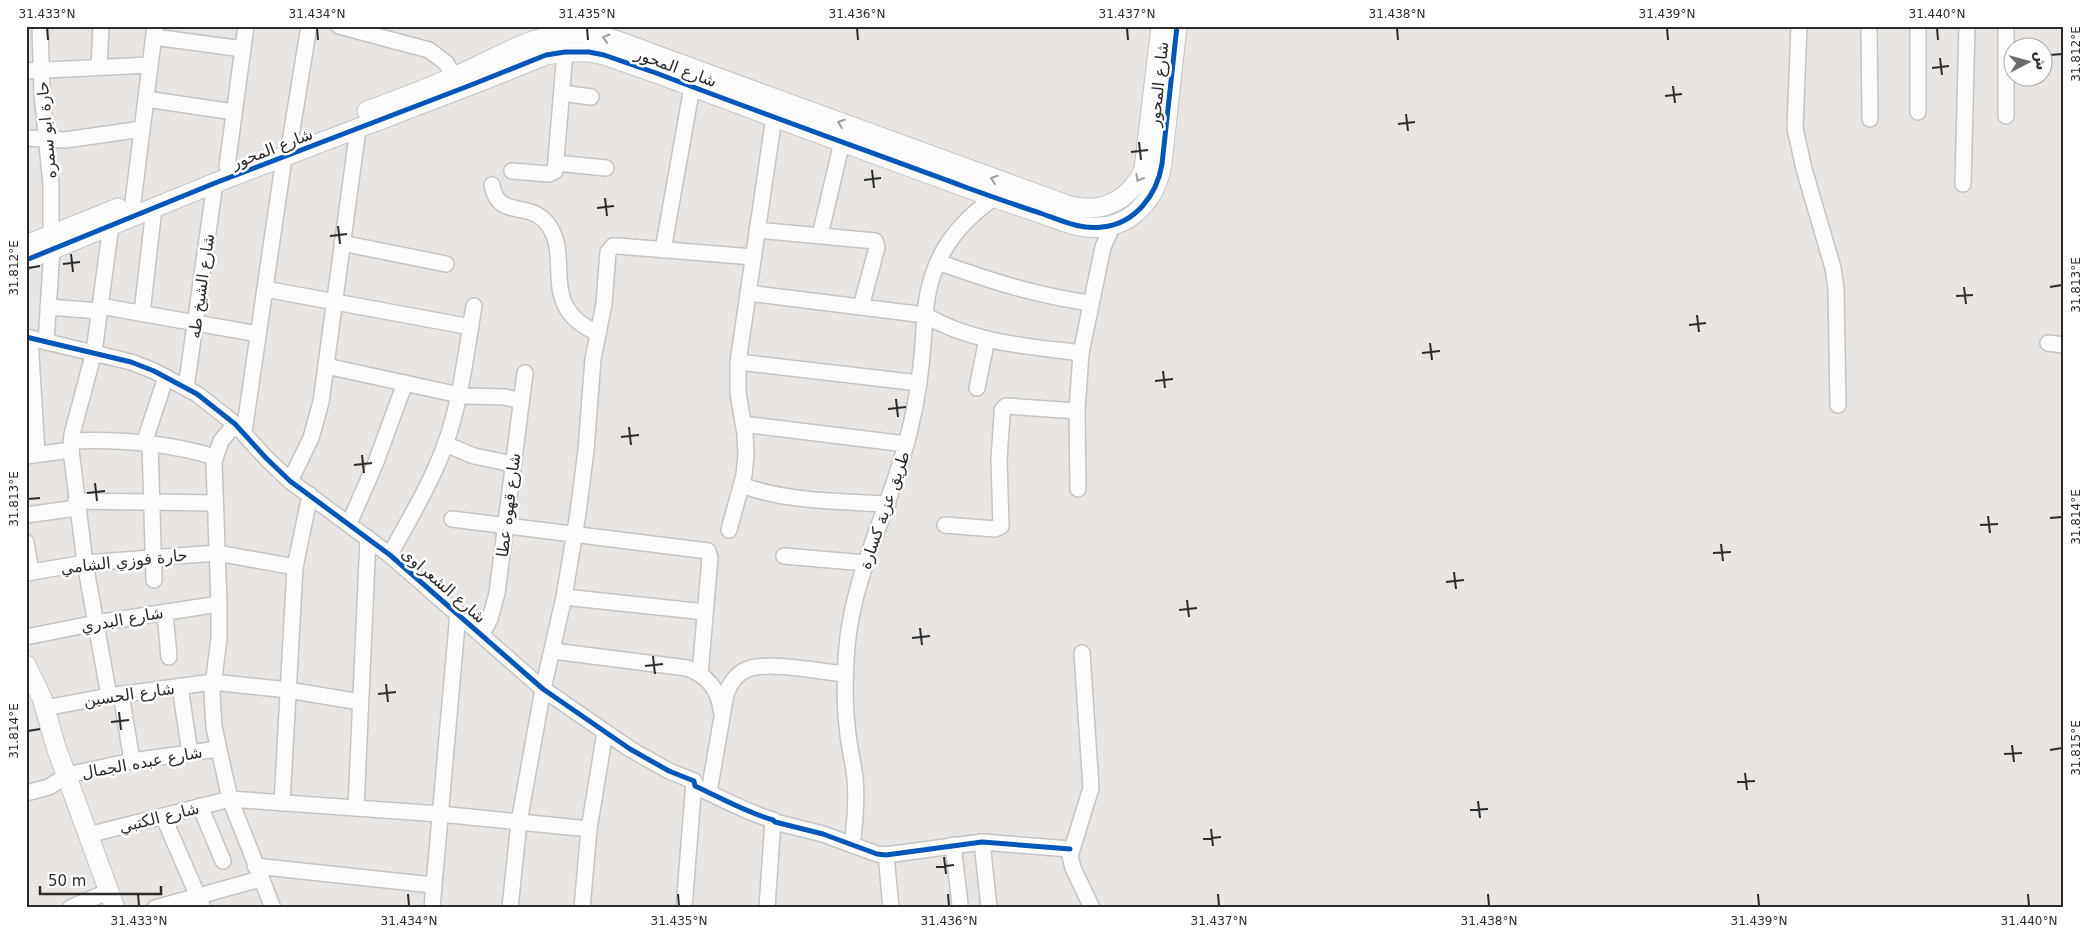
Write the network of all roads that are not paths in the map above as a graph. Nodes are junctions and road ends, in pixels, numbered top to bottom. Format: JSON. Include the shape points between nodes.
{"nodes":[{"id":1,"x":40,"y":26,"type":"edge"},
{"id":2,"x":101,"y":26,"type":"edge"},
{"id":3,"x":246,"y":26,"type":"edge"},
{"id":4,"x":309,"y":26,"type":"edge"},
{"id":5,"x":339,"y":26,"type":"edge"},
{"id":6,"x":1161,"y":26,"type":"edge"},
{"id":7,"x":1177,"y":26,"type":"edge"},
{"id":8,"x":1799,"y":26,"type":"edge"},
{"id":9,"x":1869,"y":26,"type":"edge"},
{"id":10,"x":1918,"y":26,"type":"edge"},
{"id":11,"x":1967,"y":26,"type":"edge"},
{"id":12,"x":2006,"y":26,"type":"edge"},
{"id":13,"x":154,"y":31,"type":"edge"},
{"id":14,"x":242,"y":49,"type":"junction"},
{"id":15,"x":565,"y":52,"type":"junction"},
{"id":16,"x":150,"y":65,"type":"junction"},
{"id":17,"x":658,"y":65,"type":"junction"},
{"id":18,"x":99,"y":68,"type":"junction"},
{"id":19,"x":33,"y":70,"type":"edge"},
{"id":20,"x":454,"y":77,"type":"junction"},
{"id":21,"x":692,"y":87,"type":"junction"},
{"id":22,"x":562,"y":93,"type":"junction"},
{"id":23,"x":591,"y":97,"type":"dead end"},
{"id":24,"x":146,"y":99,"type":"junction"},
{"id":25,"x":234,"y":112,"type":"junction"},
{"id":26,"x":1918,"y":112,"type":"dead end"},
{"id":27,"x":2006,"y":116,"type":"dead end"},
{"id":28,"x":774,"y":117,"type":"junction"},
{"id":29,"x":1870,"y":119,"type":"dead end"},
{"id":30,"x":142,"y":129,"type":"junction"},
{"id":31,"x":358,"y":129,"type":"junction"},
{"id":32,"x":26,"y":138,"type":"edge"},
{"id":33,"x":47,"y":141,"type":"junction"},
{"id":34,"x":842,"y":142,"type":"junction"},
{"id":35,"x":287,"y":150,"type":"junction"},
{"id":36,"x":556,"y":163,"type":"junction"},
{"id":37,"x":226,"y":166,"type":"junction"},
{"id":38,"x":606,"y":168,"type":"dead end"},
{"id":39,"x":512,"y":171,"type":"dead end"},
{"id":40,"x":215,"y":184,"type":"junction"},
{"id":41,"x":1963,"y":184,"type":"dead end"},
{"id":42,"x":492,"y":185,"type":"dead end"},
{"id":43,"x":994,"y":198,"type":"junction"},
{"id":44,"x":133,"y":202,"type":"junction"},
{"id":45,"x":154,"y":208,"type":"junction"},
{"id":46,"x":111,"y":225,"type":"junction"},
{"id":47,"x":1113,"y":225,"type":"junction"},
{"id":48,"x":757,"y":230,"type":"junction"},
{"id":49,"x":820,"y":235,"type":"junction"},
{"id":50,"x":52,"y":242,"type":"junction"},
{"id":51,"x":342,"y":243,"type":"junction"},
{"id":52,"x":26,"y":245,"type":"edge"},
{"id":53,"x":663,"y":250,"type":"junction"},
{"id":54,"x":753,"y":258,"type":"junction"},
{"id":55,"x":26,"y":260,"type":"edge"},
{"id":56,"x":938,"y":262,"type":"junction"},
{"id":57,"x":446,"y":264,"type":"dead end"},
{"id":58,"x":265,"y":289,"type":"junction"},
{"id":59,"x":748,"y":293,"type":"junction"},
{"id":60,"x":334,"y":302,"type":"junction"},
{"id":61,"x":1090,"y":303,"type":"junction"},
{"id":62,"x":474,"y":306,"type":"dead end"},
{"id":63,"x":48,"y":307,"type":"junction"},
{"id":64,"x":861,"y":307,"type":"junction"},
{"id":65,"x":100,"y":309,"type":"junction"},
{"id":66,"x":142,"y":313,"type":"junction"},
{"id":67,"x":924,"y":315,"type":"junction"},
{"id":68,"x":196,"y":323,"type":"junction"},
{"id":69,"x":471,"y":327,"type":"junction"},
{"id":70,"x":598,"y":332,"type":"junction"},
{"id":71,"x":258,"y":334,"type":"junction"},
{"id":72,"x":28,"y":338,"type":"edge"},
{"id":73,"x":987,"y":339,"type":"junction"},
{"id":74,"x":46,"y":342,"type":"junction"},
{"id":75,"x":2048,"y":343,"type":"dead end"},
{"id":76,"x":2064,"y":345,"type":"edge"},
{"id":77,"x":94,"y":352,"type":"junction"},
{"id":78,"x":1081,"y":353,"type":"junction"},
{"id":79,"x":738,"y":362,"type":"junction"},
{"id":80,"x":326,"y":366,"type":"junction"},
{"id":81,"x":525,"y":373,"type":"dead end"},
{"id":82,"x":166,"y":377,"type":"junction"},
{"id":83,"x":405,"y":383,"type":"junction"},
{"id":84,"x":919,"y":383,"type":"junction"},
{"id":85,"x":186,"y":388,"type":"junction"},
{"id":86,"x":977,"y":388,"type":"dead end"},
{"id":87,"x":458,"y":395,"type":"junction"},
{"id":88,"x":521,"y":400,"type":"junction"},
{"id":89,"x":1838,"y":405,"type":"dead end"},
{"id":90,"x":1077,"y":411,"type":"junction"},
{"id":91,"x":743,"y":424,"type":"junction"},
{"id":92,"x":240,"y":428,"type":"junction"},
{"id":93,"x":147,"y":443,"type":"junction"},
{"id":94,"x":445,"y":444,"type":"junction"},
{"id":95,"x":906,"y":444,"type":"junction"},
{"id":96,"x":71,"y":445,"type":"junction"},
{"id":97,"x":32,"y":455,"type":"edge"},
{"id":98,"x":215,"y":456,"type":"junction"},
{"id":99,"x":513,"y":464,"type":"junction"},
{"id":100,"x":290,"y":481,"type":"junction"},
{"id":101,"x":741,"y":485,"type":"junction"},
{"id":102,"x":1078,"y":489,"type":"dead end"},
{"id":103,"x":310,"y":495,"type":"junction"},
{"id":104,"x":152,"y":502,"type":"junction"},
{"id":105,"x":215,"y":503,"type":"junction"},
{"id":106,"x":77,"y":504,"type":"junction"},
{"id":107,"x":888,"y":504,"type":"junction"},
{"id":108,"x":26,"y":515,"type":"edge"},
{"id":109,"x":452,"y":519,"type":"dead end"},
{"id":110,"x":349,"y":524,"type":"junction"},
{"id":111,"x":505,"y":526,"type":"junction"},
{"id":112,"x":945,"y":526,"type":"dead end"},
{"id":113,"x":729,"y":530,"type":"dead end"},
{"id":114,"x":575,"y":534,"type":"junction"},
{"id":115,"x":368,"y":538,"type":"junction"},
{"id":116,"x":26,"y":542,"type":"edge"},
{"id":117,"x":218,"y":553,"type":"junction"},
{"id":118,"x":390,"y":555,"type":"junction"},
{"id":119,"x":784,"y":556,"type":"dead end"},
{"id":120,"x":154,"y":557,"type":"junction"},
{"id":121,"x":85,"y":563,"type":"junction"},
{"id":122,"x":865,"y":563,"type":"junction"},
{"id":123,"x":295,"y":567,"type":"junction"},
{"id":124,"x":29,"y":572,"type":"edge"},
{"id":125,"x":154,"y":580,"type":"dead end"},
{"id":126,"x":564,"y":598,"type":"junction"},
{"id":127,"x":219,"y":604,"type":"junction"},
{"id":128,"x":165,"y":612,"type":"junction"},
{"id":129,"x":705,"y":612,"type":"junction"},
{"id":130,"x":458,"y":613,"type":"junction"},
{"id":131,"x":96,"y":623,"type":"junction"},
{"id":132,"x":482,"y":634,"type":"junction"},
{"id":133,"x":26,"y":638,"type":"edge"},
{"id":134,"x":552,"y":651,"type":"junction"},
{"id":135,"x":1082,"y":653,"type":"dead end"},
{"id":136,"x":169,"y":657,"type":"dead end"},
{"id":137,"x":26,"y":665,"type":"edge"},
{"id":138,"x":700,"y":674,"type":"junction"},
{"id":139,"x":845,"y":674,"type":"junction"},
{"id":140,"x":213,"y":682,"type":"junction"},
{"id":141,"x":180,"y":687,"type":"junction"},
{"id":142,"x":543,"y":689,"type":"junction"},
{"id":143,"x":288,"y":690,"type":"junction"},
{"id":144,"x":115,"y":695,"type":"junction"},
{"id":145,"x":360,"y":702,"type":"junction"},
{"id":146,"x":44,"y":708,"type":"junction"},
{"id":147,"x":722,"y":712,"type":"junction"},
{"id":148,"x":605,"y":732,"type":"junction"},
{"id":149,"x":218,"y":749,"type":"junction"},
{"id":150,"x":190,"y":753,"type":"junction"},
{"id":151,"x":132,"y":761,"type":"junction"},
{"id":152,"x":67,"y":775,"type":"junction"},
{"id":153,"x":694,"y":781,"type":"junction"},
{"id":154,"x":709,"y":792,"type":"junction"},
{"id":155,"x":26,"y":793,"type":"edge"},
{"id":156,"x":230,"y":799,"type":"junction"},
{"id":157,"x":282,"y":803,"type":"junction"},
{"id":158,"x":200,"y":806,"type":"junction"},
{"id":159,"x":356,"y":808,"type":"junction"},
{"id":160,"x":440,"y":814,"type":"junction"},
{"id":161,"x":163,"y":816,"type":"junction"},
{"id":162,"x":773,"y":820,"type":"junction"},
{"id":163,"x":519,"y":822,"type":"junction"},
{"id":164,"x":588,"y":829,"type":"junction"},
{"id":165,"x":88,"y":835,"type":"junction"},
{"id":166,"x":982,"y":842,"type":"junction"},
{"id":167,"x":852,"y":845,"type":"junction"},
{"id":168,"x":952,"y":845,"type":"junction"},
{"id":169,"x":1070,"y":850,"type":"junction"},
{"id":170,"x":886,"y":855,"type":"junction"},
{"id":171,"x":223,"y":861,"type":"dead end"},
{"id":172,"x":258,"y":873,"type":"junction"},
{"id":173,"x":433,"y":885,"type":"junction"},
{"id":174,"x":112,"y":899,"type":"edge"},
{"id":175,"x":201,"y":902,"type":"edge"},
{"id":176,"x":960,"y":904,"type":"dead end"},
{"id":177,"x":70,"y":908,"type":"edge"},
{"id":178,"x":155,"y":908,"type":"edge"},
{"id":179,"x":273,"y":908,"type":"edge"},
{"id":180,"x":432,"y":908,"type":"edge"},
{"id":181,"x":510,"y":908,"type":"edge"},
{"id":182,"x":582,"y":908,"type":"edge"},
{"id":183,"x":684,"y":908,"type":"edge"},
{"id":184,"x":767,"y":908,"type":"edge"},
{"id":185,"x":891,"y":908,"type":"edge"},
{"id":186,"x":989,"y":908,"type":"edge"},
{"id":187,"x":1092,"y":908,"type":"edge"}],
"edges":[{"from":1,"to":19,"type":"street","name":"حارة ابو سمره"},
{"from":2,"to":18,"type":"street"},
{"from":3,"to":14,"type":"street"},
{"from":4,"to":35,"type":"street"},
{"from":5,"to":20,"type":"street","via":[[429,50],[446,63]]},
{"from":6,"to":17,"type":"street","name":"شارع المحور","one_way":true,"via":[[1144,169],[1124,197],[1092,209],[1067,205]]},
{"from":7,"to":47,"type":"street","name":"شارع المحور","via":[[1158,182],[1150,198],[1137,212]]},
{"from":8,"to":89,"type":"street","via":[[1796,128],[1833,268]]},
{"from":9,"to":29,"type":"street"},
{"from":10,"to":26,"type":"street"},
{"from":11,"to":41,"type":"street"},
{"from":12,"to":27,"type":"street"},
{"from":13,"to":14,"type":"street"},
{"from":13,"to":16,"type":"street"},
{"from":14,"to":25,"type":"street"},
{"from":15,"to":17,"type":"street","name":"شارع المحور","via":[[589,52]]},
{"from":15,"to":22,"type":"street"},
{"from":15,"to":31,"type":"street","name":"شارع المحور","via":[[533,59]]},
{"from":16,"to":18,"type":"street"},
{"from":16,"to":24,"type":"street"},
{"from":17,"to":20,"type":"street","name":"شارع المحور","one_way":true,"via":[[596,35],[561,34],[527,44]]},
{"from":17,"to":21,"type":"street","name":"شارع المحور"},
{"from":18,"to":19,"type":"street"},
{"from":19,"to":33,"type":"street","name":"حارة ابو سمره"},
{"from":20,"to":35,"type":"street","name":"شارع المحور"},
{"from":21,"to":28,"type":"street","name":"شارع المحور"},
{"from":21,"to":53,"type":"street"},
{"from":22,"to":23,"type":"street"},
{"from":22,"to":36,"type":"street"},
{"from":24,"to":25,"type":"street"},
{"from":24,"to":30,"type":"street"},
{"from":25,"to":37,"type":"street"},
{"from":28,"to":34,"type":"street","name":"شارع المحور"},
{"from":28,"to":48,"type":"street"},
{"from":30,"to":33,"type":"street"},
{"from":30,"to":44,"type":"street"},
{"from":31,"to":35,"type":"street","name":"شارع المحور"},
{"from":31,"to":51,"type":"street"},
{"from":32,"to":33,"type":"street"},
{"from":33,"to":50,"type":"street","name":"حارة ابو سمره"},
{"from":34,"to":43,"type":"street","name":"شارع المحور"},
{"from":34,"to":49,"type":"street"},
{"from":35,"to":37,"type":"street","name":"شارع المحور"},
{"from":35,"to":40,"type":"street","name":"شارع المحور"},
{"from":35,"to":58,"type":"street"},
{"from":36,"to":38,"type":"street"},
{"from":36,"to":39,"type":"street","via":[[555,171],[549,174]]},
{"from":37,"to":44,"type":"street","name":"شارع المحور"},
{"from":40,"to":45,"type":"street","name":"شارع المحور"},
{"from":40,"to":68,"type":"street","name":"شارع الشيخ طه"},
{"from":42,"to":70,"type":"street","via":[[504,205],[534,213],[548,225],[556,243],[564,302],[581,323]]},
{"from":43,"to":47,"type":"street","name":"شارع المحور","via":[[1078,226]]},
{"from":43,"to":56,"type":"street","name":"طريق عزبة كسارة","via":[[959,229]]},
{"from":44,"to":50,"type":"street","name":"شارع المحور"},
{"from":45,"to":46,"type":"street","name":"شارع المحور"},
{"from":45,"to":66,"type":"street"},
{"from":46,"to":50,"type":"street","name":"شارع المحور"},
{"from":46,"to":65,"type":"street"},
{"from":47,"to":61,"type":"street","via":[[1105,239]]},
{"from":48,"to":49,"type":"street"},
{"from":48,"to":54,"type":"street"},
{"from":49,"to":64,"type":"street","via":[[876,242]]},
{"from":50,"to":52,"type":"street","name":"شارع المحور"},
{"from":50,"to":55,"type":"street","name":"شارع المحور"},
{"from":50,"to":63,"type":"street","name":"حارة ابو سمره"},
{"from":51,"to":57,"type":"street"},
{"from":51,"to":60,"type":"street"},
{"from":53,"to":54,"type":"street"},
{"from":53,"to":70,"type":"street","via":[[613,246],[609,250]]},
{"from":54,"to":59,"type":"street"},
{"from":56,"to":61,"type":"street","via":[[1010,288]]},
{"from":56,"to":67,"type":"street","name":"طريق عزبة كسارة"},
{"from":58,"to":60,"type":"street"},
{"from":58,"to":71,"type":"street"},
{"from":59,"to":64,"type":"street"},
{"from":59,"to":79,"type":"street"},
{"from":60,"to":69,"type":"street"},
{"from":60,"to":80,"type":"street"},
{"from":61,"to":78,"type":"street"},
{"from":62,"to":69,"type":"street"},
{"from":63,"to":65,"type":"street"},
{"from":63,"to":74,"type":"street","name":"حارة ابو سمره"},
{"from":64,"to":67,"type":"street"},
{"from":65,"to":66,"type":"street"},
{"from":65,"to":77,"type":"street"},
{"from":66,"to":68,"type":"street"},
{"from":67,"to":73,"type":"street","via":[[945,327]]},
{"from":67,"to":84,"type":"street","name":"طريق عزبة كسارة"},
{"from":68,"to":71,"type":"street"},
{"from":68,"to":85,"type":"street","name":"شارع الشيخ طه"},
{"from":69,"to":87,"type":"street"},
{"from":70,"to":114,"type":"street"},
{"from":71,"to":92,"type":"street"},
{"from":72,"to":74,"type":"street","name":"شارع الشعراوى"},
{"from":72,"to":97,"type":"street"},
{"from":73,"to":78,"type":"street"},
{"from":73,"to":86,"type":"street"},
{"from":74,"to":77,"type":"street","name":"شارع الشعراوى"},
{"from":75,"to":76,"type":"street"},
{"from":77,"to":82,"type":"street","name":"شارع الشعراوى","via":[[131,362]]},
{"from":77,"to":96,"type":"street"},
{"from":78,"to":90,"type":"street"},
{"from":79,"to":84,"type":"street"},
{"from":79,"to":91,"type":"street"},
{"from":80,"to":83,"type":"street"},
{"from":80,"to":100,"type":"street","via":[[314,429]]},
{"from":81,"to":88,"type":"street","name":"شارع قهوه عطا"},
{"from":82,"to":85,"type":"street","name":"شارع الشعراوى"},
{"from":82,"to":93,"type":"street"},
{"from":83,"to":87,"type":"street"},
{"from":83,"to":110,"type":"street"},
{"from":84,"to":95,"type":"street","name":"طريق عزبة كسارة"},
{"from":85,"to":92,"type":"street","name":"شارع الشعراوى"},
{"from":87,"to":88,"type":"street"},
{"from":87,"to":94,"type":"street"},
{"from":88,"to":99,"type":"street","name":"شارع قهوه عطا"},
{"from":90,"to":102,"type":"street"},
{"from":90,"to":112,"type":"street","via":[[1006,406],[1002,410],[1000,451],[1001,526],[995,529]]},
{"from":91,"to":95,"type":"street"},
{"from":91,"to":101,"type":"street","via":[[746,455]]},
{"from":92,"to":98,"type":"street","via":[[224,436]]},
{"from":92,"to":100,"type":"street","name":"شارع الشعراوى"},
{"from":93,"to":96,"type":"street","via":[[113,440]]},
{"from":93,"to":98,"type":"street"},
{"from":93,"to":104,"type":"street"},
{"from":94,"to":99,"type":"street","via":[[482,459]]},
{"from":94,"to":118,"type":"street","via":[[431,479]]},
{"from":95,"to":107,"type":"street","name":"طريق عزبة كسارة"},
{"from":96,"to":97,"type":"street"},
{"from":96,"to":106,"type":"street"},
{"from":98,"to":105,"type":"street"},
{"from":99,"to":111,"type":"street","name":"شارع قهوه عطا"},
{"from":100,"to":103,"type":"street","name":"شارع الشعراوى"},
{"from":101,"to":107,"type":"street","via":[[797,498]]},
{"from":101,"to":113,"type":"street"},
{"from":103,"to":110,"type":"street","name":"شارع الشعراوى"},
{"from":103,"to":123,"type":"street"},
{"from":104,"to":105,"type":"street"},
{"from":104,"to":106,"type":"street"},
{"from":104,"to":120,"type":"street"},
{"from":105,"to":117,"type":"street"},
{"from":106,"to":108,"type":"street"},
{"from":106,"to":121,"type":"street"},
{"from":107,"to":122,"type":"street","name":"طريق عزبة كسارة"},
{"from":109,"to":111,"type":"street"},
{"from":110,"to":115,"type":"street","name":"شارع الشعراوى"},
{"from":111,"to":114,"type":"street"},
{"from":111,"to":132,"type":"street","name":"شارع قهوه عطا","via":[[495,602]]},
{"from":114,"to":126,"type":"street"},
{"from":114,"to":129,"type":"street","via":[[708,551]]},
{"from":115,"to":118,"type":"street","name":"شارع الشعراوى"},
{"from":115,"to":145,"type":"street"},
{"from":116,"to":124,"type":"street"},
{"from":117,"to":120,"type":"street","name":"حارة فوزي الشامي"},
{"from":117,"to":123,"type":"street","name":"حارة فوزي الشامي"},
{"from":117,"to":127,"type":"street"},
{"from":118,"to":130,"type":"street","name":"شارع الشعراوى"},
{"from":119,"to":122,"type":"street"},
{"from":120,"to":121,"type":"street","name":"حارة فوزي الشامي"},
{"from":120,"to":125,"type":"street"},
{"from":121,"to":124,"type":"street","name":"حارة فوزي الشامي"},
{"from":121,"to":131,"type":"street"},
{"from":122,"to":139,"type":"street","name":"طريق عزبة كسارة","via":[[851,618]]},
{"from":123,"to":143,"type":"street"},
{"from":126,"to":129,"type":"street"},
{"from":126,"to":134,"type":"street"},
{"from":127,"to":128,"type":"street","name":"شارع البدري"},
{"from":127,"to":140,"type":"street","via":[[219,638]]},
{"from":128,"to":131,"type":"street","name":"شارع البدري"},
{"from":128,"to":136,"type":"street"},
{"from":129,"to":138,"type":"street"},
{"from":130,"to":132,"type":"street","name":"شارع الشعراوى"},
{"from":130,"to":160,"type":"street"},
{"from":131,"to":133,"type":"street","name":"شارع البدري"},
{"from":131,"to":144,"type":"street"},
{"from":132,"to":142,"type":"street","name":"شارع الشعراوى"},
{"from":134,"to":138,"type":"street","via":[[680,666]]},
{"from":134,"to":142,"type":"street"},
{"from":135,"to":169,"type":"street","via":[[1091,788]]},
{"from":137,"to":146,"type":"street","via":[[39,689]]},
{"from":138,"to":147,"type":"street","via":[[717,693]]},
{"from":139,"to":147,"type":"street","via":[[765,666],[748,669],[729,686]]},
{"from":139,"to":167,"type":"street","name":"طريق عزبة كسارة","via":[[847,726],[856,792]]},
{"from":140,"to":141,"type":"street","name":"شارع الحسين"},
{"from":140,"to":143,"type":"street","name":"شارع الحسين"},
{"from":140,"to":149,"type":"street","via":[[212,716]]},
{"from":141,"to":144,"type":"street","name":"شارع الحسين"},
{"from":141,"to":150,"type":"street"},
{"from":142,"to":148,"type":"street","name":"شارع الشعراوى"},
{"from":142,"to":163,"type":"street"},
{"from":143,"to":145,"type":"street","name":"شارع الحسين"},
{"from":143,"to":157,"type":"street"},
{"from":144,"to":146,"type":"street","name":"شارع الحسين"},
{"from":144,"to":151,"type":"street"},
{"from":145,"to":159,"type":"street"},
{"from":146,"to":152,"type":"street"},
{"from":147,"to":154,"type":"street"},
{"from":148,"to":153,"type":"street","name":"شارع الشعراوى","via":[[669,771]]},
{"from":148,"to":164,"type":"street"},
{"from":149,"to":150,"type":"street","name":"شارع عبده الجمال"},
{"from":149,"to":156,"type":"street"},
{"from":150,"to":151,"type":"street","name":"شارع عبده الجمال"},
{"from":151,"to":152,"type":"street","name":"شارع عبده الجمال"},
{"from":152,"to":155,"type":"street","name":"شارع عبده الجمال","via":[[49,787]]},
{"from":152,"to":165,"type":"street"},
{"from":153,"to":154,"type":"street","name":"شارع الشعراوى","via":[[695,786]]},
{"from":153,"to":183,"type":"street"},
{"from":154,"to":162,"type":"street","name":"شارع الشعراوى","via":[[741,809]]},
{"from":156,"to":157,"type":"street","name":"شارع الكتبي"},
{"from":156,"to":158,"type":"street","name":"شارع الكتبي"},
{"from":156,"to":172,"type":"street"},
{"from":157,"to":159,"type":"street","name":"شارع الكتبي"},
{"from":158,"to":161,"type":"street","name":"شارع الكتبي"},
{"from":158,"to":171,"type":"street"},
{"from":159,"to":160,"type":"street","name":"شارع الكتبي"},
{"from":160,"to":163,"type":"street","name":"شارع الكتبي"},
{"from":160,"to":173,"type":"street"},
{"from":161,"to":165,"type":"street","name":"شارع الكتبي"},
{"from":161,"to":175,"type":"street"},
{"from":162,"to":167,"type":"street","name":"شارع الشعراوى"},
{"from":162,"to":184,"type":"street"},
{"from":163,"to":164,"type":"street","name":"شارع الكتبي"},
{"from":163,"to":181,"type":"street"},
{"from":164,"to":182,"type":"street"},
{"from":165,"to":174,"type":"street"},
{"from":166,"to":168,"type":"street"},
{"from":166,"to":169,"type":"street"},
{"from":166,"to":186,"type":"street"},
{"from":167,"to":170,"type":"street","name":"شارع الشعراوى"},
{"from":168,"to":170,"type":"street"},
{"from":168,"to":176,"type":"street"},
{"from":169,"to":187,"type":"street","via":[[1071,862]]},
{"from":170,"to":185,"type":"street"},
{"from":172,"to":173,"type":"street"},
{"from":172,"to":175,"type":"street"},
{"from":172,"to":179,"type":"street"},
{"from":173,"to":180,"type":"street"},
{"from":174,"to":177,"type":"street"},
{"from":175,"to":178,"type":"street"}]}
